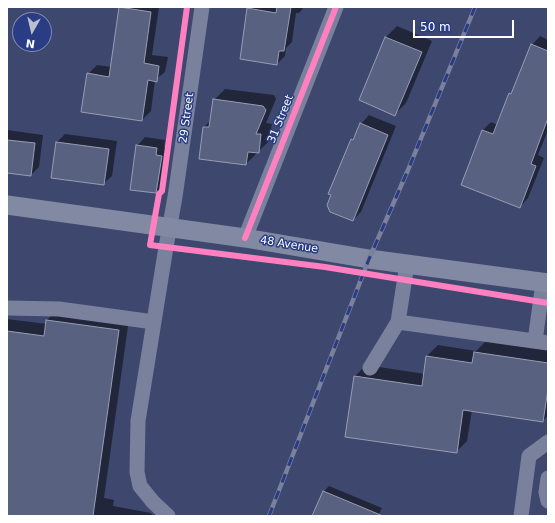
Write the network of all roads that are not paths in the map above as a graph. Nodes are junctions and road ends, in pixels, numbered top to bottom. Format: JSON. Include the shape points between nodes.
{"nodes":[{"id":1,"x":202,"y":7,"type":"edge"},
{"id":2,"x":336,"y":7,"type":"edge"},
{"id":3,"x":7,"y":205,"type":"edge"},
{"id":4,"x":169,"y":228,"type":"junction"},
{"id":5,"x":245,"y":238,"type":"junction"},
{"id":6,"x":407,"y":264,"type":"junction"},
{"id":7,"x":546,"y":283,"type":"edge"},
{"id":8,"x":7,"y":308,"type":"edge"},
{"id":9,"x":154,"y":322,"type":"junction"},
{"id":10,"x":398,"y":322,"type":"junction"},
{"id":11,"x":541,"y":342,"type":"edge"},
{"id":12,"x":370,"y":368,"type":"dead end"},
{"id":13,"x":548,"y":442,"type":"edge"},
{"id":14,"x":548,"y":478,"type":"edge"},
{"id":15,"x":548,"y":501,"type":"edge"},
{"id":16,"x":168,"y":516,"type":"edge"},
{"id":17,"x":521,"y":516,"type":"edge"}],
"edges":[{"from":1,"to":4,"type":"street","name":"29 Street","via":[[190,101]]},
{"from":2,"to":5,"type":"street","name":"31 Street"},
{"from":3,"to":4,"type":"main road","name":"48 Avenue"},
{"from":4,"to":5,"type":"main road","name":"48 Avenue"},
{"from":4,"to":9,"type":"street","name":"29 Street"},
{"from":5,"to":6,"type":"main road","name":"48 Avenue"},
{"from":6,"to":7,"type":"main road","name":"48 Avenue"},
{"from":6,"to":10,"type":"street"},
{"from":7,"to":11,"type":"street"},
{"from":8,"to":9,"type":"street","via":[[59,309]]},
{"from":9,"to":16,"type":"street","name":"29 Street","via":[[138,421],[136,472],[140,486],[152,502]]},
{"from":10,"to":11,"type":"street"},
{"from":10,"to":12,"type":"street"},
{"from":13,"to":17,"type":"street","via":[[529,456]]},
{"from":14,"to":15,"type":"street"}]}
